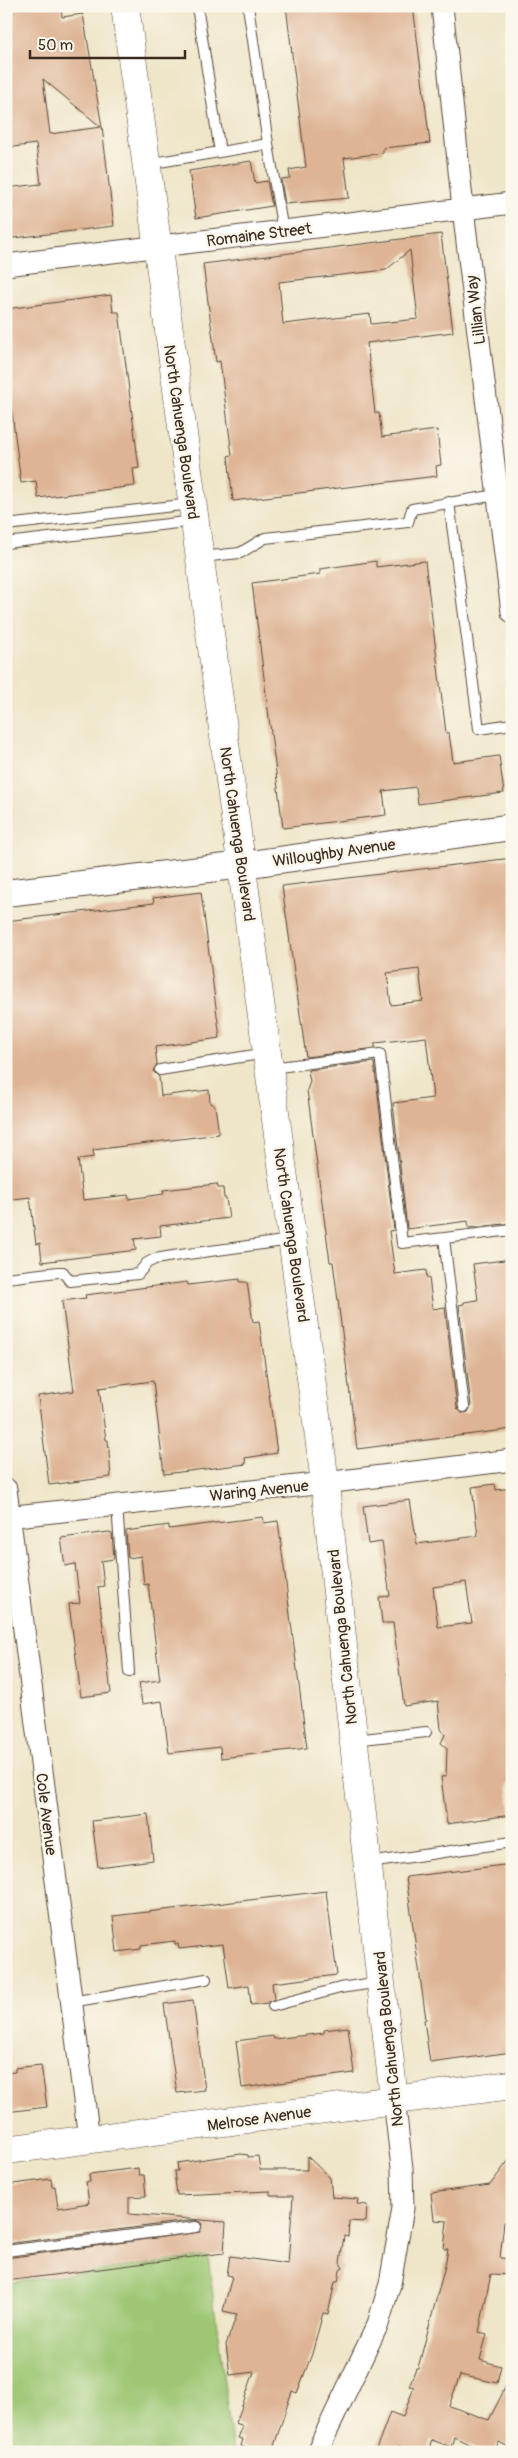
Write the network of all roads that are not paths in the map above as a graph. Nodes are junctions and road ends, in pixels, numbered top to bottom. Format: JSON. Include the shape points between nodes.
{"nodes":[{"id":1,"x":125,"y":6,"type":"edge"},
{"id":2,"x":197,"y":6,"type":"edge"},
{"id":3,"x":248,"y":6,"type":"edge"},
{"id":4,"x":442,"y":6,"type":"edge"},
{"id":5,"x":268,"y":144,"type":"junction"},
{"id":6,"x":220,"y":152,"type":"junction"},
{"id":7,"x":146,"y":164,"type":"junction"},
{"id":8,"x":512,"y":203,"type":"edge"},
{"id":9,"x":463,"y":209,"type":"junction"},
{"id":10,"x":282,"y":231,"type":"junction"},
{"id":11,"x":156,"y":246,"type":"junction"},
{"id":12,"x":6,"y":265,"type":"edge"},
{"id":13,"x":498,"y":495,"type":"junction"},
{"id":14,"x":449,"y":502,"type":"junction"},
{"id":15,"x":193,"y":512,"type":"junction"},
{"id":16,"x":6,"y":525,"type":"edge"},
{"id":17,"x":6,"y":543,"type":"edge"},
{"id":18,"x":199,"y":557,"type":"junction"},
{"id":19,"x":512,"y":612,"type":"edge"},
{"id":20,"x":512,"y":724,"type":"edge"},
{"id":21,"x":512,"y":827,"type":"edge"},
{"id":22,"x":243,"y":865,"type":"junction"},
{"id":23,"x":6,"y":893,"type":"edge"},
{"id":24,"x":269,"y":1060,"type":"junction"},
{"id":25,"x":160,"y":1070,"type":"dead end"},
{"id":26,"x":512,"y":1230,"type":"edge"},
{"id":27,"x":444,"y":1238,"type":"junction"},
{"id":28,"x":292,"y":1240,"type":"junction"},
{"id":29,"x":6,"y":1278,"type":"edge"},
{"id":30,"x":464,"y":1407,"type":"dead end"},
{"id":31,"x":512,"y":1460,"type":"edge"},
{"id":32,"x":325,"y":1483,"type":"junction"},
{"id":33,"x":6,"y":1489,"type":"edge"},
{"id":34,"x":117,"y":1505,"type":"junction"},
{"id":35,"x":8,"y":1517,"type":"edge"},
{"id":36,"x":129,"y":1672,"type":"dead end"},
{"id":37,"x":426,"y":1732,"type":"dead end"},
{"id":38,"x":353,"y":1740,"type":"junction"},
{"id":39,"x":512,"y":1842,"type":"edge"},
{"id":40,"x":368,"y":1863,"type":"junction"},
{"id":41,"x":206,"y":1979,"type":"dead end"},
{"id":42,"x":382,"y":1982,"type":"junction"},
{"id":43,"x":71,"y":2002,"type":"junction"},
{"id":44,"x":273,"y":2006,"type":"dead end"},
{"id":45,"x":512,"y":2085,"type":"edge"},
{"id":46,"x":394,"y":2099,"type":"junction"},
{"id":47,"x":88,"y":2139,"type":"junction"},
{"id":48,"x":6,"y":2150,"type":"edge"},
{"id":49,"x":196,"y":2227,"type":"dead end"},
{"id":50,"x":6,"y":2251,"type":"edge"},
{"id":51,"x":317,"y":2452,"type":"edge"}],
"edges":[{"from":1,"to":7,"type":"main road","name":"North Cahuenga Boulevard"},
{"from":2,"to":6,"type":"lane"},
{"from":3,"to":5,"type":"lane"},
{"from":4,"to":9,"type":"street","name":"Lillian Way"},
{"from":5,"to":6,"type":"lane"},
{"from":5,"to":10,"type":"lane"},
{"from":6,"to":7,"type":"lane"},
{"from":7,"to":11,"type":"main road","name":"North Cahuenga Boulevard"},
{"from":8,"to":9,"type":"street","name":"Romaine Street"},
{"from":9,"to":10,"type":"street","name":"Romaine Street"},
{"from":9,"to":13,"type":"street","name":"Lillian Way"},
{"from":10,"to":11,"type":"street","name":"Romaine Street"},
{"from":11,"to":12,"type":"street","name":"Romaine Street"},
{"from":11,"to":15,"type":"main road","name":"North Cahuenga Boulevard"},
{"from":13,"to":14,"type":"lane"},
{"from":13,"to":19,"type":"street","name":"Lillian Way"},
{"from":14,"to":18,"type":"lane","via":[[412,509],[408,522],[265,538],[240,553]]},
{"from":14,"to":20,"type":"lane","via":[[479,729]]},
{"from":15,"to":16,"type":"lane"},
{"from":15,"to":17,"type":"lane"},
{"from":15,"to":18,"type":"main road","name":"North Cahuenga Boulevard"},
{"from":18,"to":22,"type":"main road","name":"North Cahuenga Boulevard"},
{"from":21,"to":22,"type":"street","name":"Willoughby Avenue"},
{"from":22,"to":23,"type":"street","name":"Willoughby Avenue"},
{"from":22,"to":24,"type":"main road","name":"North Cahuenga Boulevard"},
{"from":24,"to":25,"type":"lane"},
{"from":24,"to":27,"type":"lane","via":[[380,1054],[402,1243]]},
{"from":24,"to":28,"type":"main road","name":"North Cahuenga Boulevard"},
{"from":26,"to":27,"type":"lane"},
{"from":27,"to":30,"type":"lane"},
{"from":28,"to":29,"type":"lane","via":[[155,1259],[138,1274],[81,1282],[70,1281],[63,1272]]},
{"from":28,"to":32,"type":"main road","name":"North Cahuenga Boulevard"},
{"from":31,"to":32,"type":"street","name":"Waring Avenue"},
{"from":32,"to":34,"type":"street","name":"Waring Avenue"},
{"from":32,"to":38,"type":"main road","name":"North Cahuenga Boulevard"},
{"from":33,"to":35,"type":"street","name":"Cole Avenue"},
{"from":34,"to":35,"type":"street","name":"Waring Avenue"},
{"from":34,"to":36,"type":"lane"},
{"from":35,"to":43,"type":"street","name":"Cole Avenue"},
{"from":37,"to":38,"type":"lane"},
{"from":38,"to":40,"type":"main road","name":"North Cahuenga Boulevard"},
{"from":39,"to":40,"type":"lane"},
{"from":40,"to":42,"type":"main road","name":"North Cahuenga Boulevard"},
{"from":41,"to":43,"type":"lane"},
{"from":42,"to":44,"type":"lane","via":[[340,1988]]},
{"from":42,"to":46,"type":"main road","name":"North Cahuenga Boulevard"},
{"from":43,"to":47,"type":"street","name":"Cole Avenue"},
{"from":45,"to":46,"type":"main road","name":"Melrose Avenue"},
{"from":46,"to":47,"type":"main road","name":"Melrose Avenue"},
{"from":46,"to":51,"type":"street","name":"North Cahuenga Boulevard","via":[[403,2208],[390,2284],[378,2324]]},
{"from":47,"to":48,"type":"main road","name":"Melrose Avenue"},
{"from":49,"to":50,"type":"lane"}]}
